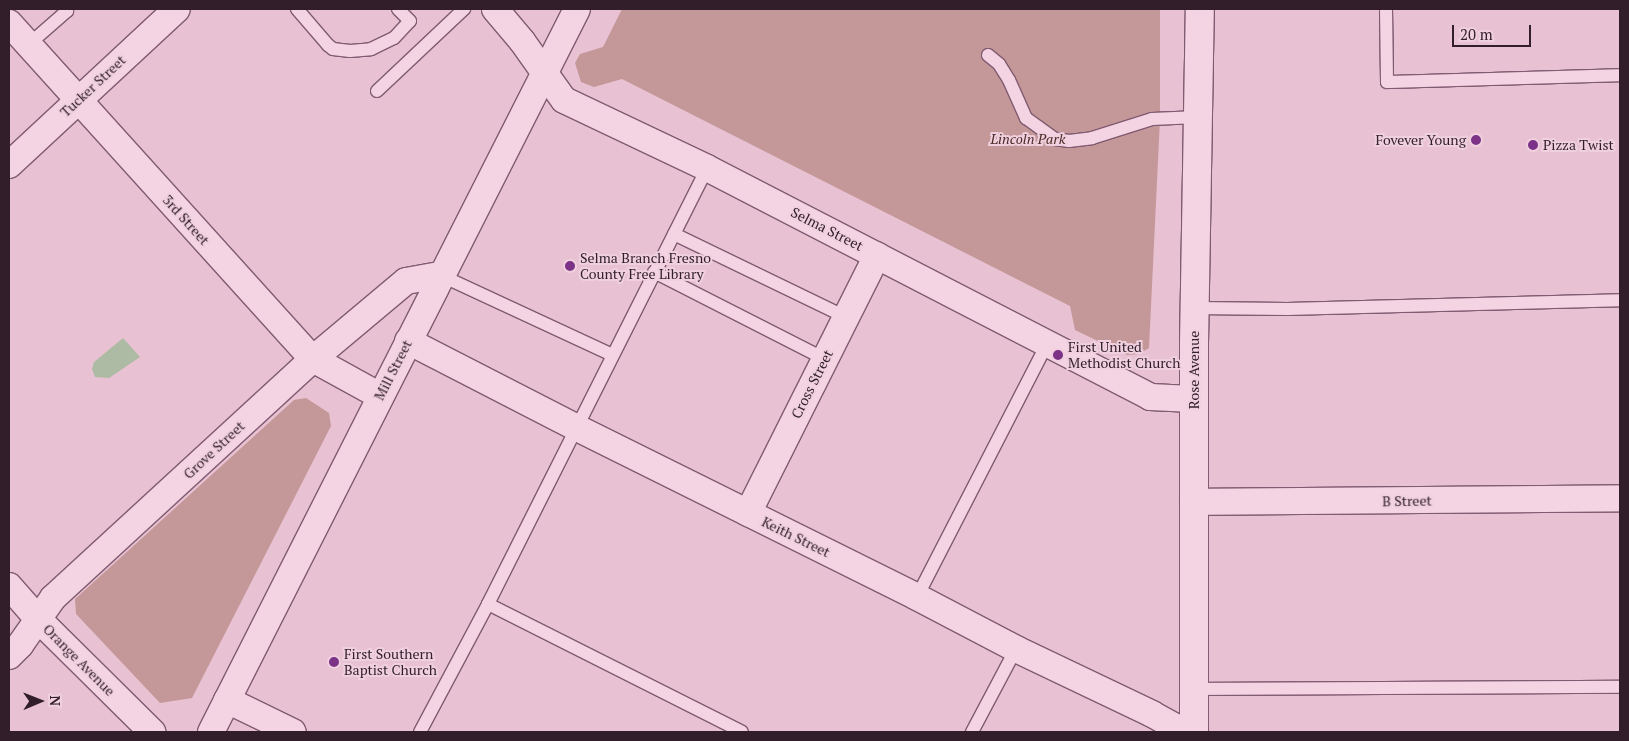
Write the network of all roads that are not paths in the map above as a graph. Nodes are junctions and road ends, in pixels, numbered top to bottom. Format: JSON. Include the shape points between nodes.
{"nodes":[{"id":1,"x":65,"y":9,"type":"edge"},
{"id":2,"x":177,"y":9,"type":"edge"},
{"id":3,"x":297,"y":9,"type":"edge"},
{"id":4,"x":398,"y":9,"type":"edge"},
{"id":5,"x":464,"y":9,"type":"edge"},
{"id":6,"x":577,"y":9,"type":"edge"},
{"id":7,"x":1200,"y":9,"type":"edge"},
{"id":8,"x":1386,"y":9,"type":"edge"},
{"id":9,"x":497,"y":10,"type":"edge"},
{"id":10,"x":9,"y":23,"type":"edge"},
{"id":11,"x":28,"y":45,"type":"junction"},
{"id":12,"x":988,"y":55,"type":"dead end"},
{"id":13,"x":544,"y":74,"type":"junction"},
{"id":14,"x":1620,"y":76,"type":"edge"},
{"id":15,"x":377,"y":91,"type":"dead end"},
{"id":16,"x":77,"y":100,"type":"junction"},
{"id":17,"x":1198,"y":117,"type":"junction"},
{"id":18,"x":9,"y":165,"type":"edge"},
{"id":19,"x":707,"y":168,"type":"junction"},
{"id":20,"x":674,"y":234,"type":"junction"},
{"id":21,"x":877,"y":255,"type":"junction"},
{"id":22,"x":654,"y":272,"type":"junction"},
{"id":23,"x":440,"y":275,"type":"junction"},
{"id":24,"x":1620,"y":300,"type":"edge"},
{"id":25,"x":1194,"y":308,"type":"junction"},
{"id":26,"x":846,"y":318,"type":"junction"},
{"id":27,"x":408,"y":341,"type":"junction"},
{"id":28,"x":1047,"y":344,"type":"junction"},
{"id":29,"x":612,"y":355,"type":"junction"},
{"id":30,"x":313,"y":359,"type":"junction"},
{"id":31,"x":825,"y":359,"type":"junction"},
{"id":32,"x":380,"y":396,"type":"junction"},
{"id":33,"x":1193,"y":399,"type":"junction"},
{"id":34,"x":577,"y":428,"type":"junction"},
{"id":35,"x":1620,"y":498,"type":"edge"},
{"id":36,"x":1194,"y":502,"type":"junction"},
{"id":37,"x":748,"y":513,"type":"junction"},
{"id":38,"x":9,"y":586,"type":"edge"},
{"id":39,"x":917,"y":597,"type":"junction"},
{"id":40,"x":488,"y":604,"type":"junction"},
{"id":41,"x":38,"y":619,"type":"junction"},
{"id":42,"x":1016,"y":649,"type":"junction"},
{"id":43,"x":9,"y":656,"type":"edge"},
{"id":44,"x":1620,"y":688,"type":"edge"},
{"id":45,"x":1194,"y":690,"type":"junction"},
{"id":46,"x":227,"y":700,"type":"junction"},
{"id":47,"x":152,"y":732,"type":"edge"},
{"id":48,"x":211,"y":732,"type":"edge"},
{"id":49,"x":293,"y":732,"type":"edge"},
{"id":50,"x":420,"y":732,"type":"edge"},
{"id":51,"x":742,"y":732,"type":"edge"},
{"id":52,"x":972,"y":732,"type":"edge"},
{"id":53,"x":1184,"y":732,"type":"edge"},
{"id":54,"x":1194,"y":732,"type":"edge"}],
"edges":[{"from":1,"to":11,"type":"lane"},
{"from":2,"to":16,"type":"street","name":"Tucker Street"},
{"from":3,"to":4,"type":"lane","via":[[328,45],[350,52],[371,49],[394,38],[410,22]]},
{"from":5,"to":15,"type":"lane"},
{"from":6,"to":13,"type":"street","name":"Mill Street"},
{"from":7,"to":17,"type":"street","name":"Rose Avenue"},
{"from":8,"to":14,"type":"lane","via":[[1387,82]]},
{"from":9,"to":13,"type":"street","name":"Selma Street"},
{"from":10,"to":11,"type":"street","name":"3rd Street"},
{"from":11,"to":16,"type":"street","name":"3rd Street"},
{"from":12,"to":17,"type":"lane","via":[[1009,80],[1026,118],[1055,139],[1086,139],[1152,119]]},
{"from":13,"to":19,"type":"street","name":"Selma Street","via":[[564,100]]},
{"from":13,"to":23,"type":"street","name":"Mill Street"},
{"from":16,"to":18,"type":"street","name":"Tucker Street"},
{"from":16,"to":30,"type":"street","name":"3rd Street"},
{"from":17,"to":25,"type":"street","name":"Rose Avenue"},
{"from":19,"to":20,"type":"lane"},
{"from":19,"to":21,"type":"street","name":"Selma Street"},
{"from":20,"to":22,"type":"lane"},
{"from":20,"to":26,"type":"lane"},
{"from":21,"to":26,"type":"street","name":"Cross Street"},
{"from":21,"to":28,"type":"street","name":"Selma Street"},
{"from":22,"to":29,"type":"lane"},
{"from":22,"to":31,"type":"lane"},
{"from":23,"to":27,"type":"street","name":"Mill Street"},
{"from":23,"to":29,"type":"lane"},
{"from":23,"to":30,"type":"street","name":"Grove Street","via":[[406,281]]},
{"from":24,"to":25,"type":"lane","via":[[1287,309]]},
{"from":25,"to":33,"type":"street","name":"Rose Avenue"},
{"from":26,"to":31,"type":"street","name":"Cross Street"},
{"from":27,"to":32,"type":"street","name":"Mill Street"},
{"from":27,"to":34,"type":"street","name":"Keith Street"},
{"from":28,"to":33,"type":"street","name":"Selma Street","via":[[1150,396]]},
{"from":28,"to":39,"type":"lane"},
{"from":29,"to":34,"type":"lane"},
{"from":30,"to":32,"type":"street","name":"3rd Street"},
{"from":30,"to":41,"type":"street","name":"Grove Street","via":[[60,592]]},
{"from":31,"to":37,"type":"street","name":"Cross Street"},
{"from":32,"to":46,"type":"street","name":"Mill Street"},
{"from":33,"to":36,"type":"street","name":"Rose Avenue"},
{"from":34,"to":37,"type":"street","name":"Keith Street"},
{"from":34,"to":40,"type":"lane"},
{"from":35,"to":36,"type":"street","name":"B Street"},
{"from":36,"to":45,"type":"street","name":"Rose Avenue"},
{"from":37,"to":39,"type":"street","name":"Keith Street"},
{"from":38,"to":41,"type":"street","name":"Orange Avenue"},
{"from":39,"to":42,"type":"street","name":"Keith Street"},
{"from":40,"to":50,"type":"lane"},
{"from":40,"to":51,"type":"lane"},
{"from":41,"to":43,"type":"street","name":"Grove Street"},
{"from":41,"to":47,"type":"street","name":"Orange Avenue"},
{"from":42,"to":52,"type":"lane"},
{"from":42,"to":53,"type":"street","name":"Keith Street"},
{"from":44,"to":45,"type":"lane"},
{"from":45,"to":54,"type":"street","name":"Rose Avenue"},
{"from":46,"to":48,"type":"street","name":"Mill Street"},
{"from":46,"to":49,"type":"street"}]}
